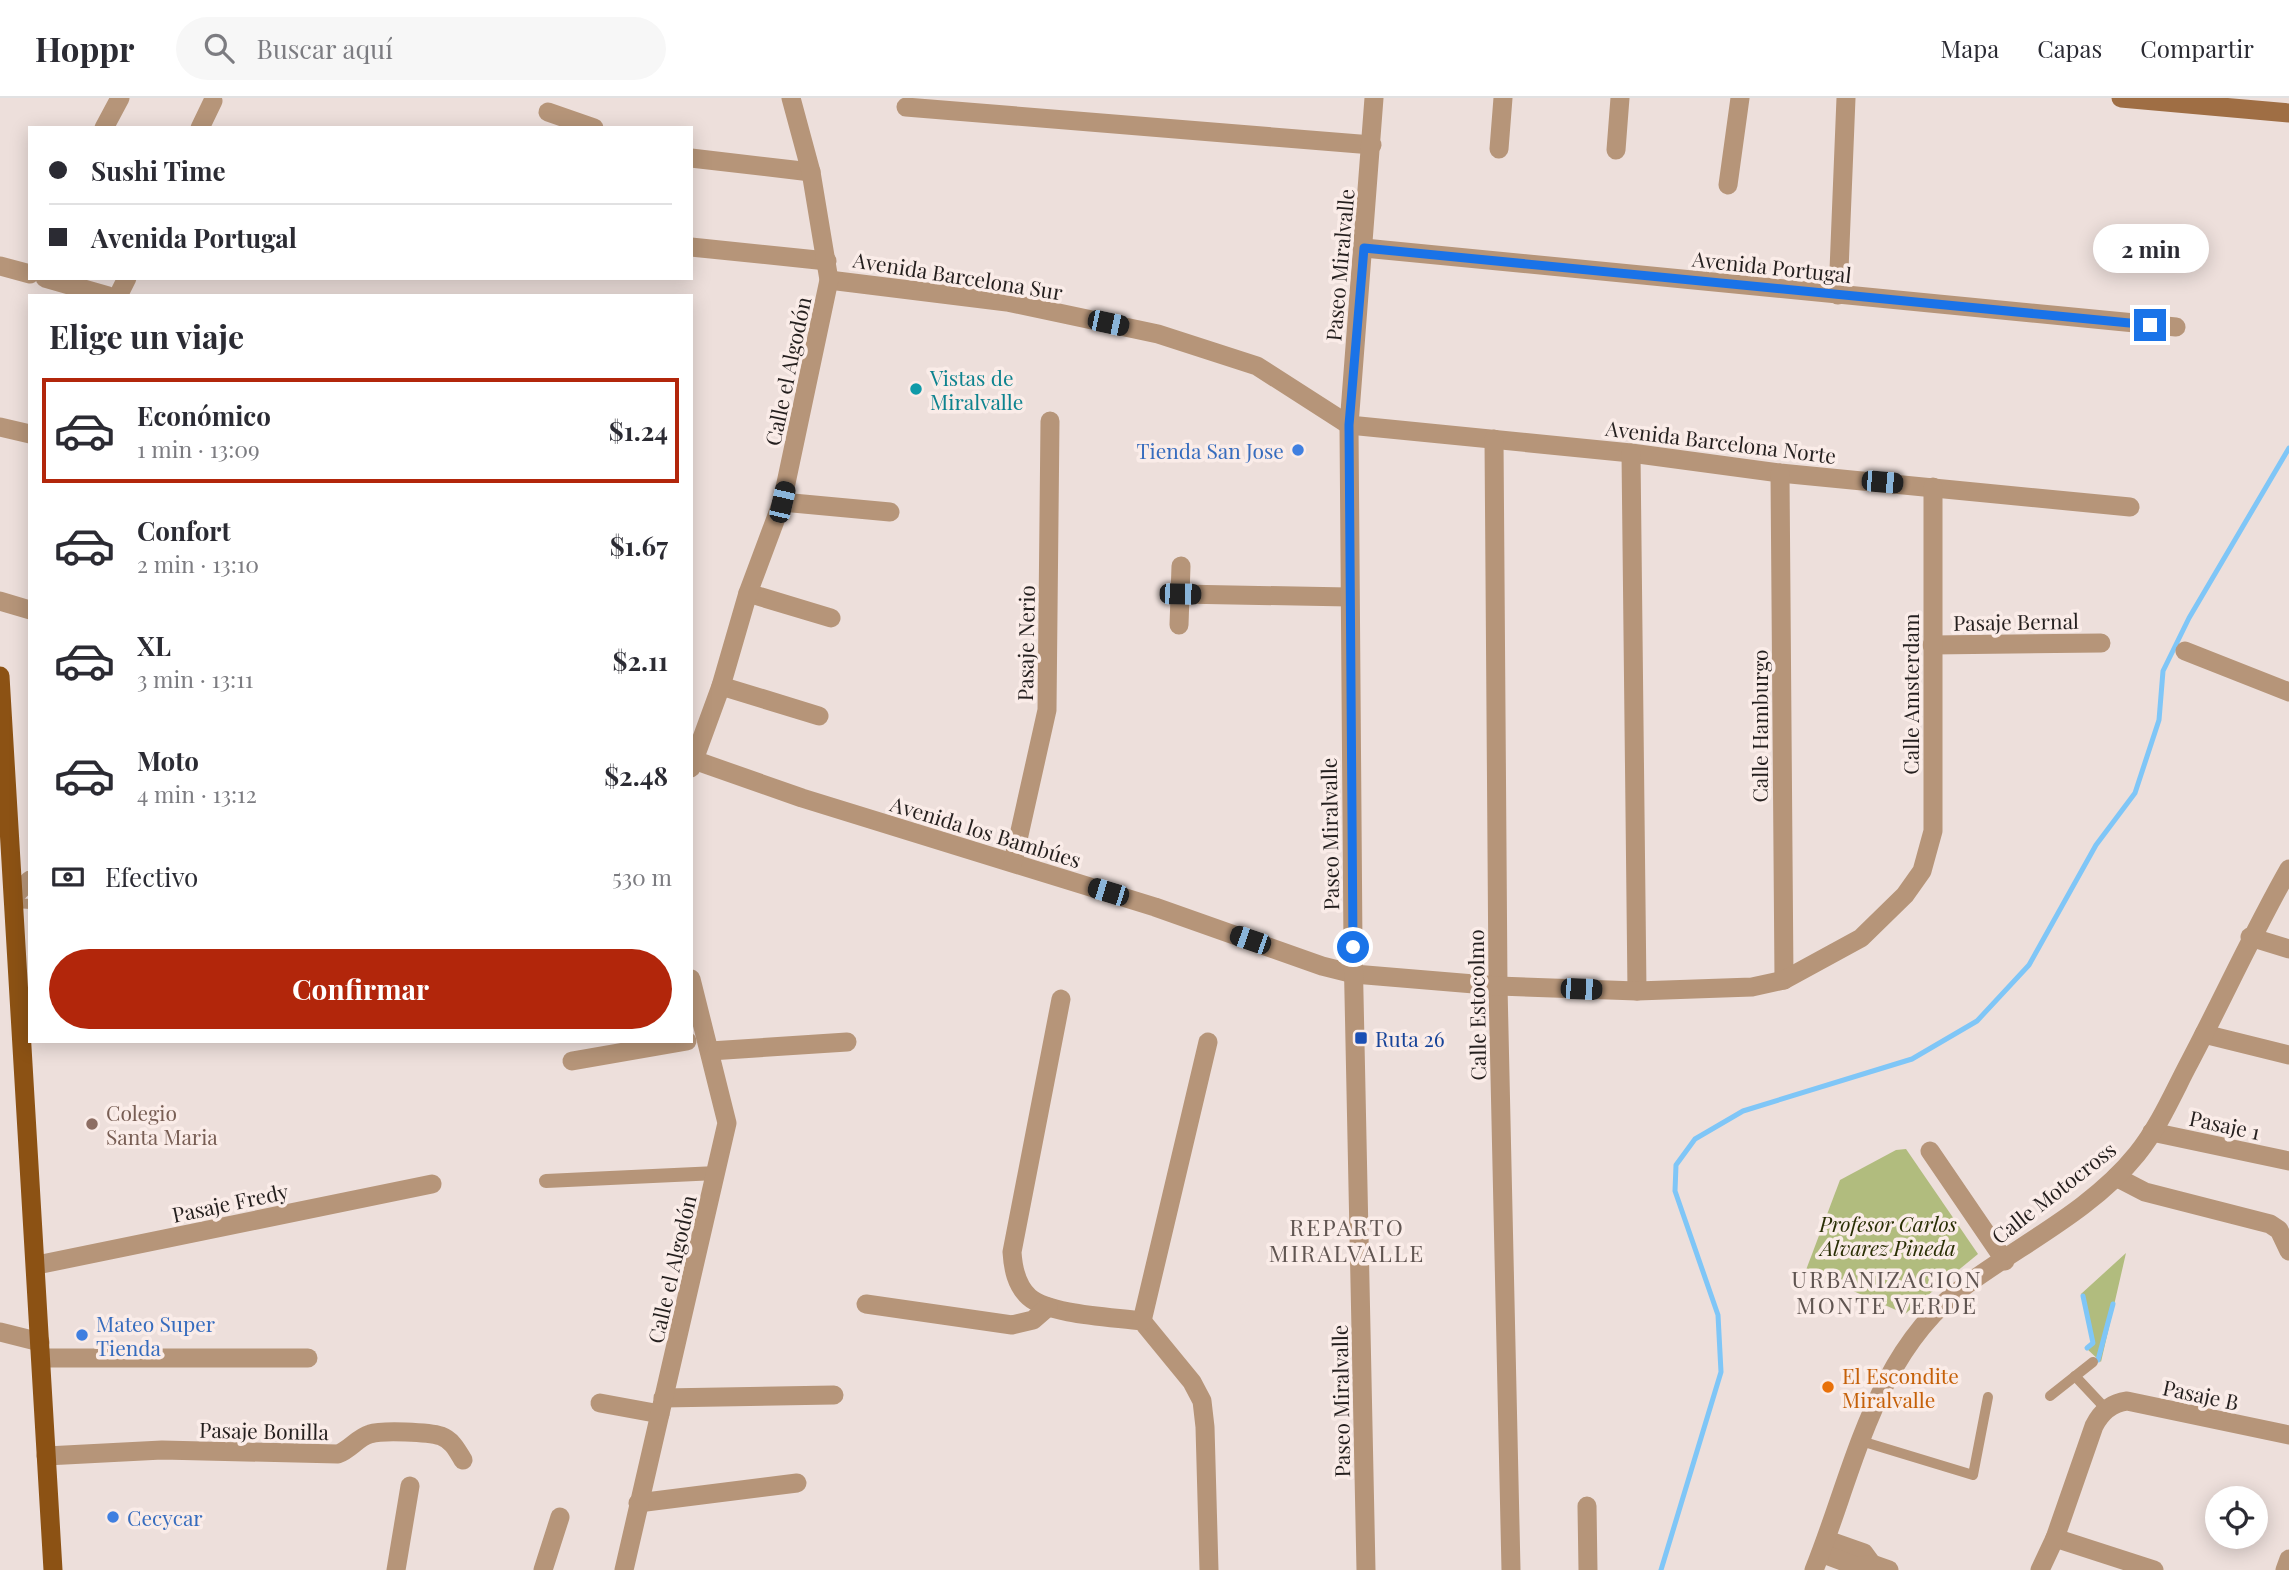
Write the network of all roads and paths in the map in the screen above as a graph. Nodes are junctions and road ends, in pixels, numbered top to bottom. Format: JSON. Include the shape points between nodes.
{"nodes":[{"id":1,"x":120,"y":98,"type":"edge"},
{"id":2,"x":790,"y":98,"type":"edge"},
{"id":3,"x":1374,"y":98,"type":"edge"},
{"id":4,"x":1503,"y":98,"type":"edge"},
{"id":5,"x":1620,"y":98,"type":"edge"},
{"id":6,"x":1740,"y":98,"type":"edge"},
{"id":7,"x":1846,"y":98,"type":"edge"},
{"id":8,"x":2121,"y":98,"type":"edge"},
{"id":9,"x":213,"y":101,"type":"dead end"},
{"id":10,"x":906,"y":107,"type":"dead end"},
{"id":11,"x":548,"y":112,"type":"dead end"},
{"id":12,"x":2289,"y":113,"type":"edge"},
{"id":13,"x":105,"y":126,"type":"edge"},
{"id":14,"x":201,"y":126,"type":"edge"},
{"id":15,"x":588,"y":126,"type":"edge"},
{"id":16,"x":1372,"y":145,"type":"junction"},
{"id":17,"x":1499,"y":149,"type":"dead end"},
{"id":18,"x":1616,"y":150,"type":"dead end"},
{"id":19,"x":693,"y":158,"type":"edge"},
{"id":20,"x":811,"y":172,"type":"junction"},
{"id":21,"x":1728,"y":185,"type":"dead end"},
{"id":22,"x":693,"y":247,"type":"edge"},
{"id":23,"x":1364,"y":248,"type":"junction"},
{"id":24,"x":0,"y":265,"type":"edge"},
{"id":25,"x":828,"y":270,"type":"junction"},
{"id":26,"x":28,"y":273,"type":"edge"},
{"id":27,"x":52,"y":280,"type":"edge"},
{"id":28,"x":101,"y":294,"type":"edge"},
{"id":29,"x":1838,"y":295,"type":"junction"},
{"id":30,"x":2176,"y":327,"type":"dead end"},
{"id":31,"x":1050,"y":421,"type":"dead end"},
{"id":32,"x":1349,"y":425,"type":"junction"},
{"id":33,"x":0,"y":427,"type":"edge"},
{"id":34,"x":28,"y":434,"type":"edge"},
{"id":35,"x":1494,"y":439,"type":"junction"},
{"id":36,"x":1631,"y":453,"type":"junction"},
{"id":37,"x":1780,"y":472,"type":"junction"},
{"id":38,"x":1933,"y":487,"type":"junction"},
{"id":39,"x":782,"y":502,"type":"junction"},
{"id":40,"x":2130,"y":507,"type":"dead end"},
{"id":41,"x":890,"y":512,"type":"dead end"},
{"id":42,"x":1181,"y":566,"type":"dead end"},
{"id":43,"x":748,"y":593,"type":"junction"},
{"id":44,"x":1180,"y":594,"type":"junction"},
{"id":45,"x":1349,"y":597,"type":"junction"},
{"id":46,"x":0,"y":601,"type":"edge"},
{"id":47,"x":28,"y":609,"type":"edge"},
{"id":48,"x":831,"y":618,"type":"dead end"},
{"id":49,"x":1179,"y":625,"type":"dead end"},
{"id":50,"x":2101,"y":643,"type":"dead end"},
{"id":51,"x":1933,"y":645,"type":"junction"},
{"id":52,"x":2185,"y":651,"type":"dead end"},
{"id":53,"x":0,"y":676,"type":"edge"},
{"id":54,"x":721,"y":686,"type":"junction"},
{"id":55,"x":2289,"y":692,"type":"edge"},
{"id":56,"x":819,"y":716,"type":"dead end"},
{"id":57,"x":693,"y":759,"type":"edge"},
{"id":58,"x":693,"y":762,"type":"edge"},
{"id":59,"x":1013,"y":862,"type":"junction"},
{"id":60,"x":2289,"y":869,"type":"edge"},
{"id":61,"x":28,"y":884,"type":"edge"},
{"id":62,"x":1905,"y":895,"type":"joint"},
{"id":63,"x":20,"y":901,"type":"edge"},
{"id":64,"x":2250,"y":937,"type":"junction"},
{"id":65,"x":2289,"y":949,"type":"edge"},
{"id":66,"x":1354,"y":974,"type":"junction"},
{"id":67,"x":1784,"y":980,"type":"junction"},
{"id":68,"x":1498,"y":986,"type":"junction"},
{"id":69,"x":1637,"y":991,"type":"junction"},
{"id":70,"x":693,"y":997,"type":"edge"},
{"id":71,"x":1061,"y":999,"type":"dead end"},
{"id":72,"x":2204,"y":1034,"type":"junction"},
{"id":73,"x":847,"y":1042,"type":"dead end"},
{"id":74,"x":1208,"y":1042,"type":"dead end"},
{"id":75,"x":698,"y":1043,"type":"edge"},
{"id":76,"x":2289,"y":1055,"type":"edge"},
{"id":77,"x":572,"y":1061,"type":"dead end"},
{"id":78,"x":2152,"y":1132,"type":"junction"},
{"id":79,"x":1930,"y":1151,"type":"dead end"},
{"id":80,"x":2289,"y":1161,"type":"edge"},
{"id":81,"x":717,"y":1173,"type":"junction"},
{"id":82,"x":2116,"y":1177,"type":"junction"},
{"id":83,"x":546,"y":1181,"type":"dead end"},
{"id":84,"x":432,"y":1184,"type":"dead end"},
{"id":85,"x":2289,"y":1251,"type":"edge"},
{"id":86,"x":2004,"y":1261,"type":"junction"},
{"id":87,"x":37,"y":1265,"type":"junction"},
{"id":88,"x":866,"y":1304,"type":"dead end"},
{"id":89,"x":1048,"y":1307,"type":"junction"},
{"id":90,"x":1143,"y":1321,"type":"junction"},
{"id":91,"x":0,"y":1332,"type":"edge"},
{"id":92,"x":40,"y":1350,"type":"junction"},
{"id":93,"x":307,"y":1358,"type":"dead end"},
{"id":94,"x":2093,"y":1362,"type":"dead end"},
{"id":95,"x":2075,"y":1376,"type":"junction"},
{"id":96,"x":834,"y":1395,"type":"dead end"},
{"id":97,"x":2050,"y":1396,"type":"dead end"},
{"id":98,"x":1988,"y":1397,"type":"dead end"},
{"id":99,"x":600,"y":1403,"type":"dead end"},
{"id":100,"x":662,"y":1406,"type":"junction"},
{"id":101,"x":2106,"y":1409,"type":"junction"},
{"id":102,"x":2289,"y":1435,"type":"edge"},
{"id":103,"x":1861,"y":1441,"type":"junction"},
{"id":104,"x":46,"y":1456,"type":"junction"},
{"id":105,"x":463,"y":1460,"type":"dead end"},
{"id":106,"x":797,"y":1483,"type":"dead end"},
{"id":107,"x":410,"y":1486,"type":"dead end"},
{"id":108,"x":638,"y":1503,"type":"junction"},
{"id":109,"x":1587,"y":1506,"type":"dead end"},
{"id":110,"x":560,"y":1517,"type":"dead end"},
{"id":111,"x":2054,"y":1538,"type":"junction"},
{"id":112,"x":1820,"y":1554,"type":"edge"},
{"id":113,"x":2289,"y":1559,"type":"edge"},
{"id":114,"x":1880,"y":1567,"type":"edge"},
{"id":115,"x":53,"y":1570,"type":"edge"},
{"id":116,"x":396,"y":1570,"type":"edge"},
{"id":117,"x":543,"y":1570,"type":"edge"},
{"id":118,"x":624,"y":1570,"type":"edge"},
{"id":119,"x":1209,"y":1570,"type":"edge"},
{"id":120,"x":1366,"y":1570,"type":"edge"},
{"id":121,"x":1511,"y":1570,"type":"edge"},
{"id":122,"x":1588,"y":1570,"type":"edge"},
{"id":123,"x":2040,"y":1570,"type":"edge"},
{"id":124,"x":2154,"y":1570,"type":"edge"},
{"id":125,"x":2285,"y":1570,"type":"edge"}],
"edges":[{"from":1,"to":13,"type":"street"},
{"from":2,"to":20,"type":"street","name":"Calle el Algodón"},
{"from":3,"to":16,"type":"street","name":"Paseo Miralvalle"},
{"from":4,"to":17,"type":"street"},
{"from":5,"to":18,"type":"street"},
{"from":6,"to":21,"type":"street"},
{"from":7,"to":29,"type":"street"},
{"from":8,"to":12,"type":"main road"},
{"from":9,"to":14,"type":"street"},
{"from":10,"to":16,"type":"street"},
{"from":11,"to":15,"type":"street"},
{"from":16,"to":23,"type":"street","name":"Paseo Miralvalle"},
{"from":19,"to":20,"type":"street"},
{"from":20,"to":25,"type":"street","name":"Calle el Algodón"},
{"from":22,"to":25,"type":"street","name":"Avenida Barcelona Sur"},
{"from":23,"to":29,"type":"street","name":"Avenida Portugal"},
{"from":23,"to":32,"type":"street","name":"Paseo Miralvalle"},
{"from":24,"to":26,"type":"street"},
{"from":25,"to":32,"type":"street","name":"Avenida Barcelona Sur","via":[[1158,334],[1257,366]]},
{"from":25,"to":39,"type":"street","name":"Calle el Algodón"},
{"from":27,"to":28,"type":"street"},
{"from":29,"to":30,"type":"street","name":"Avenida Portugal"},
{"from":31,"to":59,"type":"street","name":"Pasaje Nerio","via":[[1047,710]]},
{"from":32,"to":35,"type":"street","name":"Avenida Barcelona Norte"},
{"from":32,"to":45,"type":"street","name":"Paseo Miralvalle"},
{"from":33,"to":34,"type":"street"},
{"from":35,"to":36,"type":"street","name":"Avenida Barcelona Norte"},
{"from":35,"to":68,"type":"street","name":"Calle Estocolmo"},
{"from":36,"to":37,"type":"street","name":"Avenida Barcelona Norte"},
{"from":36,"to":69,"type":"street"},
{"from":37,"to":38,"type":"street","name":"Avenida Barcelona Norte"},
{"from":37,"to":67,"type":"street","name":"Calle Hamburgo"},
{"from":38,"to":40,"type":"street","name":"Avenida Barcelona Norte"},
{"from":38,"to":51,"type":"street","name":"Calle Amsterdam"},
{"from":39,"to":41,"type":"street"},
{"from":39,"to":43,"type":"street","name":"Calle el Algodón"},
{"from":42,"to":44,"type":"street"},
{"from":43,"to":48,"type":"street"},
{"from":43,"to":54,"type":"street","name":"Calle el Algodón"},
{"from":44,"to":45,"type":"street"},
{"from":44,"to":49,"type":"street"},
{"from":45,"to":66,"type":"street","name":"Paseo Miralvalle"},
{"from":46,"to":47,"type":"street"},
{"from":50,"to":51,"type":"street","name":"Pasaje Bernal"},
{"from":51,"to":62,"type":"street","name":"Calle Amsterdam","via":[[1933,831],[1922,871]]},
{"from":52,"to":55,"type":"street"},
{"from":53,"to":63,"type":"main road"},
{"from":54,"to":56,"type":"street"},
{"from":54,"to":57,"type":"street","name":"Calle el Algodón"},
{"from":58,"to":59,"type":"street","name":"Avenida los Bambúes"},
{"from":59,"to":66,"type":"street","name":"Avenida los Bambúes"},
{"from":60,"to":64,"type":"street","name":"Calle Motocross"},
{"from":61,"to":63,"type":"street"},
{"from":62,"to":67,"type":"street","name":"Avenida los Bambúes","via":[[1861,938]]},
{"from":63,"to":87,"type":"main road"},
{"from":64,"to":65,"type":"street"},
{"from":64,"to":72,"type":"street","name":"Calle Motocross"},
{"from":66,"to":68,"type":"street","name":"Avenida los Bambúes"},
{"from":66,"to":120,"type":"street","name":"Paseo Miralvalle"},
{"from":67,"to":69,"type":"street","name":"Avenida los Bambúes","via":[[1752,987]]},
{"from":68,"to":69,"type":"street","name":"Avenida los Bambúes"},
{"from":68,"to":121,"type":"street","name":"Calle Estocolmo"},
{"from":70,"to":75,"type":"street","name":"Calle el Algodón"},
{"from":71,"to":89,"type":"street","via":[[1012,1252],[1019,1284],[1030,1298]]},
{"from":72,"to":76,"type":"street"},
{"from":72,"to":78,"type":"street","name":"Calle Motocross"},
{"from":73,"to":75,"type":"street"},
{"from":74,"to":90,"type":"street"},
{"from":75,"to":77,"type":"street"},
{"from":75,"to":81,"type":"street","name":"Calle el Algodón","via":[[727,1123]]},
{"from":78,"to":80,"type":"street","name":"Pasaje 1"},
{"from":78,"to":82,"type":"street","name":"Calle Motocross"},
{"from":79,"to":86,"type":"street"},
{"from":81,"to":83,"type":"street"},
{"from":81,"to":100,"type":"street","name":"Calle el Algodón"},
{"from":82,"to":85,"type":"street","via":[[2145,1192],[2270,1224],[2279,1230]]},
{"from":82,"to":86,"type":"street","name":"Calle Motocross"},
{"from":84,"to":87,"type":"street","name":"Pasaje Fredy"},
{"from":86,"to":103,"type":"street","name":"Calle Motocross","via":[[1965,1286],[1922,1327],[1884,1382]]},
{"from":87,"to":92,"type":"main road"},
{"from":88,"to":89,"type":"street","via":[[1012,1325],[1033,1320]]},
{"from":89,"to":90,"type":"street"},
{"from":90,"to":119,"type":"street","via":[[1202,1401]]},
{"from":91,"to":92,"type":"street"},
{"from":92,"to":93,"type":"street"},
{"from":92,"to":104,"type":"main road"},
{"from":94,"to":95,"type":"lane"},
{"from":95,"to":97,"type":"lane"},
{"from":95,"to":101,"type":"lane"},
{"from":96,"to":100,"type":"street"},
{"from":98,"to":103,"type":"lane","via":[[1973,1475]]},
{"from":99,"to":100,"type":"street"},
{"from":100,"to":108,"type":"street","name":"Calle el Algodón"},
{"from":101,"to":102,"type":"street","name":"Pasaje B","via":[[2127,1401]]},
{"from":101,"to":111,"type":"street","via":[[2094,1426]]},
{"from":103,"to":112,"type":"street","name":"Calle Motocross"},
{"from":104,"to":105,"type":"street","name":"Pasaje Bonilla","via":[[162,1450],[338,1454],[377,1432],[441,1436]]},
{"from":104,"to":115,"type":"main road"},
{"from":106,"to":108,"type":"street"},
{"from":107,"to":116,"type":"street"},
{"from":108,"to":118,"type":"street","name":"Calle el Algodón"},
{"from":109,"to":122,"type":"street"},
{"from":110,"to":117,"type":"street"},
{"from":111,"to":123,"type":"street"},
{"from":111,"to":124,"type":"street"},
{"from":112,"to":114,"type":"street","via":[[1858,1567]]},
{"from":113,"to":125,"type":"street"}]}
